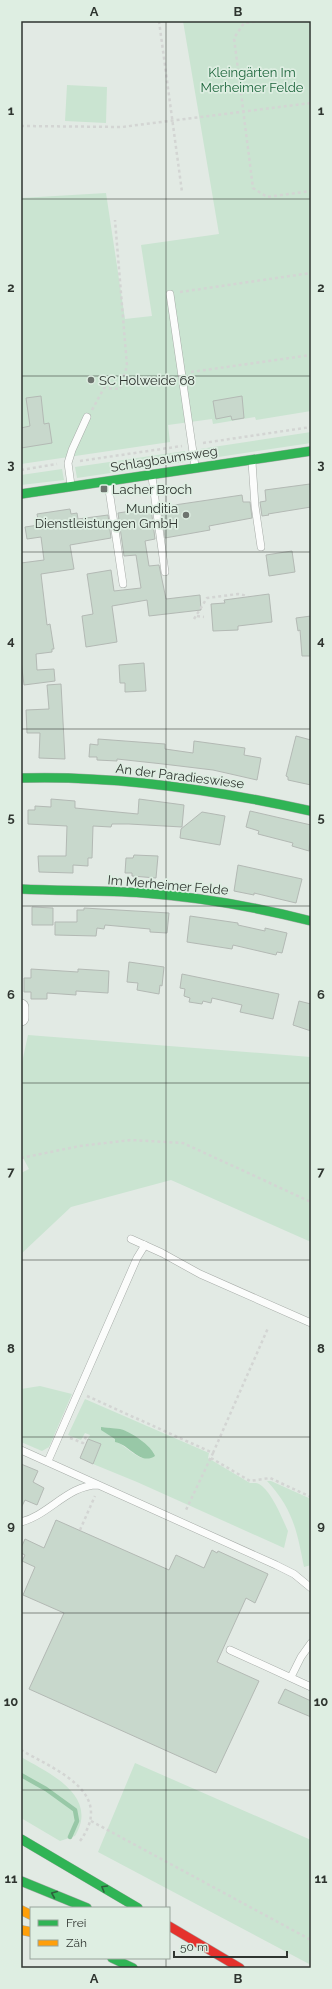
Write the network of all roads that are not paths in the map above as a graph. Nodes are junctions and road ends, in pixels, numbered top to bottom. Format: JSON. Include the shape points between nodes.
{"nodes":[{"id":1,"x":170,"y":294,"type":"road end"},
{"id":2,"x":87,"y":417,"type":"road end"},
{"id":3,"x":311,"y":451,"type":"edge"},
{"id":4,"x":252,"y":460,"type":"junction"},
{"id":5,"x":196,"y":468,"type":"junction"},
{"id":6,"x":151,"y":475,"type":"junction"},
{"id":7,"x":108,"y":481,"type":"junction"},
{"id":8,"x":72,"y":486,"type":"junction"},
{"id":9,"x":21,"y":494,"type":"edge"},
{"id":10,"x":261,"y":547,"type":"dead end"},
{"id":11,"x":165,"y":572,"type":"dead end"},
{"id":12,"x":123,"y":584,"type":"dead end"},
{"id":13,"x":21,"y":778,"type":"edge"},
{"id":14,"x":311,"y":811,"type":"edge"},
{"id":15,"x":21,"y":890,"type":"edge"},
{"id":16,"x":311,"y":921,"type":"edge"},
{"id":17,"x":21,"y":1007,"type":"edge"},
{"id":18,"x":21,"y":1018,"type":"edge"},
{"id":19,"x":131,"y":1238,"type":"dead end"},
{"id":20,"x":145,"y":1245,"type":"junction"},
{"id":21,"x":311,"y":1322,"type":"edge"},
{"id":22,"x":21,"y":1450,"type":"edge"},
{"id":23,"x":48,"y":1461,"type":"junction"},
{"id":24,"x":100,"y":1485,"type":"junction"},
{"id":25,"x":21,"y":1522,"type":"edge"},
{"id":26,"x":311,"y":1588,"type":"edge"},
{"id":27,"x":311,"y":1643,"type":"edge"},
{"id":28,"x":230,"y":1650,"type":"dead end"},
{"id":29,"x":291,"y":1677,"type":"junction"},
{"id":30,"x":311,"y":1687,"type":"edge"},
{"id":31,"x":21,"y":1839,"type":"edge"},
{"id":32,"x":21,"y":1881,"type":"edge"},
{"id":33,"x":85,"y":1907,"type":"edge"},
{"id":34,"x":136,"y":1907,"type":"edge"},
{"id":35,"x":21,"y":1910,"type":"edge"},
{"id":36,"x":30,"y":1914,"type":"edge"},
{"id":37,"x":170,"y":1927,"type":"edge"},
{"id":38,"x":114,"y":1959,"type":"edge"},
{"id":39,"x":211,"y":1962,"type":"dead end"},
{"id":40,"x":133,"y":1968,"type":"edge"},
{"id":41,"x":224,"y":1968,"type":"edge"},
{"id":42,"x":240,"y":1968,"type":"edge"}],
"edges":[{"from":1,"to":5,"type":"lane"},
{"from":2,"to":8,"type":"lane","via":[[68,463]]},
{"from":3,"to":4,"type":"main road","name":"Schlagbaumsweg"},
{"from":4,"to":5,"type":"main road","name":"Schlagbaumsweg"},
{"from":4,"to":10,"type":"lane"},
{"from":5,"to":6,"type":"main road","name":"Schlagbaumsweg"},
{"from":6,"to":7,"type":"main road","name":"Schlagbaumsweg"},
{"from":6,"to":11,"type":"lane"},
{"from":7,"to":8,"type":"main road","name":"Schlagbaumsweg"},
{"from":7,"to":12,"type":"lane"},
{"from":8,"to":9,"type":"main road","name":"Schlagbaumsweg"},
{"from":13,"to":14,"type":"main road","name":"An der Paradieswiese","via":[[172,785],[252,797]]},
{"from":15,"to":16,"type":"main road","name":"Im Merheimer Felde","via":[[143,893],[245,906]]},
{"from":17,"to":18,"type":"street"},
{"from":19,"to":20,"type":"lane"},
{"from":20,"to":21,"type":"lane","via":[[200,1274]]},
{"from":20,"to":23,"type":"lane"},
{"from":22,"to":23,"type":"lane"},
{"from":23,"to":24,"type":"lane"},
{"from":24,"to":25,"type":"lane","via":[[87,1485],[74,1491],[32,1519]]},
{"from":24,"to":26,"type":"lane","via":[[276,1565],[294,1574]]},
{"from":27,"to":29,"type":"lane","via":[[301,1656]]},
{"from":28,"to":29,"type":"lane"},
{"from":29,"to":30,"type":"lane"},
{"from":34,"to":31,"type":"main road","one_way":true},
{"from":33,"to":32,"type":"main road","one_way":true},
{"from":35,"to":36,"type":"main road"},
{"from":37,"to":42,"type":"main road"},
{"from":38,"to":40,"type":"main road"},
{"from":39,"to":41,"type":"main road"}]}
